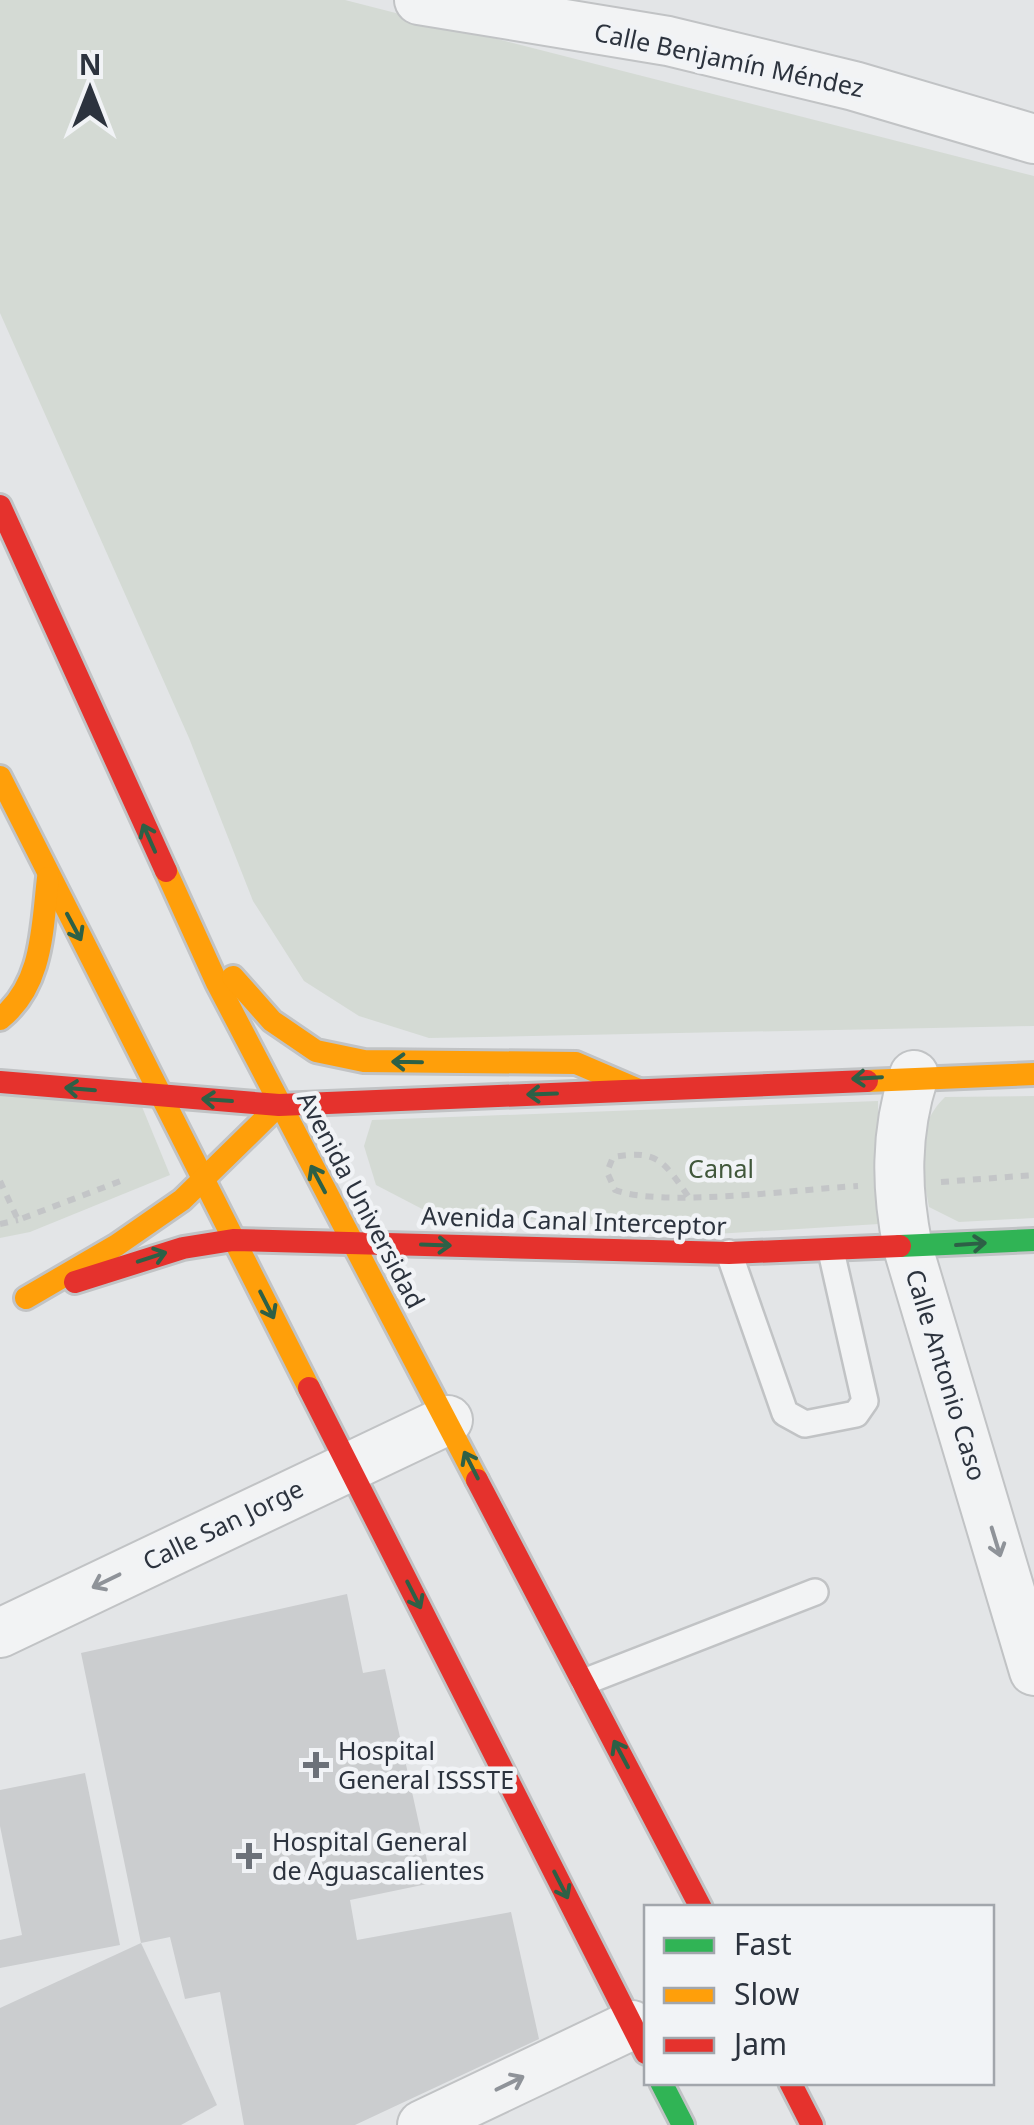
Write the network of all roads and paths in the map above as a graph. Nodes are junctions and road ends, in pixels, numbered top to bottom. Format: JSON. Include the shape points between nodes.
{"nodes":[{"id":1,"x":419,"y":0,"type":"edge"},
{"id":2,"x":1034,"y":139,"type":"edge"},
{"id":3,"x":0,"y":506,"type":"edge"},
{"id":4,"x":0,"y":777,"type":"edge"},
{"id":5,"x":48,"y":878,"type":"junction"},
{"id":6,"x":189,"y":927,"type":"junction"},
{"id":7,"x":0,"y":1018,"type":"edge"},
{"id":8,"x":1034,"y":1074,"type":"edge"},
{"id":9,"x":914,"y":1076,"type":"junction"},
{"id":10,"x":0,"y":1082,"type":"edge"},
{"id":11,"x":639,"y":1090,"type":"junction"},
{"id":12,"x":160,"y":1096,"type":"junction"},
{"id":13,"x":278,"y":1104,"type":"junction"},
{"id":14,"x":1034,"y":1174,"type":"edge"},
{"id":15,"x":129,"y":1178,"type":"dead end"},
{"id":16,"x":0,"y":1181,"type":"edge"},
{"id":17,"x":204,"y":1181,"type":"junction"},
{"id":18,"x":938,"y":1182,"type":"dead end"},
{"id":19,"x":874,"y":1185,"type":"dead end"},
{"id":20,"x":688,"y":1196,"type":"junction"},
{"id":21,"x":18,"y":1220,"type":"junction"},
{"id":22,"x":0,"y":1224,"type":"edge"},
{"id":23,"x":234,"y":1240,"type":"junction"},
{"id":24,"x":1034,"y":1240,"type":"edge"},
{"id":25,"x":352,"y":1242,"type":"junction"},
{"id":26,"x":908,"y":1248,"type":"junction"},
{"id":27,"x":831,"y":1252,"type":"junction"},
{"id":28,"x":729,"y":1254,"type":"junction"},
{"id":29,"x":9,"y":1305,"type":"edge"},
{"id":30,"x":448,"y":1420,"type":"junction"},
{"id":31,"x":348,"y":1465,"type":"junction"},
{"id":32,"x":815,"y":1592,"type":"dead end"},
{"id":33,"x":0,"y":1633,"type":"edge"},
{"id":34,"x":1034,"y":1671,"type":"edge"},
{"id":35,"x":584,"y":1682,"type":"junction"},
{"id":36,"x":699,"y":1905,"type":"edge"},
{"id":37,"x":639,"y":2039,"type":"edge"},
{"id":38,"x":663,"y":2085,"type":"edge"},
{"id":39,"x":792,"y":2085,"type":"edge"},
{"id":40,"x":422,"y":2125,"type":"edge"},
{"id":41,"x":683,"y":2125,"type":"edge"},
{"id":42,"x":812,"y":2125,"type":"edge"}],
"edges":[{"from":1,"to":2,"type":"street","name":"Calle Benjamín Méndez","via":[[668,41]]},
{"from":6,"to":3,"type":"main road","name":"Avenida Universidad","one_way":true},
{"from":4,"to":5,"type":"main road"},
{"from":5,"to":7,"type":"main road","via":[[35,972],[11,1012]]},
{"from":5,"to":12,"type":"main road","one_way":true},
{"from":11,"to":6,"type":"main road","one_way":true,"via":[[576,1064],[364,1062],[316,1051],[272,1021]]},
{"from":6,"to":13,"type":"main road","name":"Avenida Universidad"},
{"from":8,"to":9,"type":"main road"},
{"from":9,"to":11,"type":"main road","one_way":true},
{"from":9,"to":26,"type":"street","name":"Calle Antonio Caso","via":[[901,1116],[899,1202]]},
{"from":12,"to":10,"type":"main road","one_way":true},
{"from":11,"to":13,"type":"main road","one_way":true},
{"from":13,"to":12,"type":"main road","one_way":true},
{"from":12,"to":17,"type":"main road"},
{"from":13,"to":17,"type":"main road"},
{"from":25,"to":13,"type":"main road","name":"Avenida Universidad","one_way":true},
{"from":14,"to":18,"type":"path"},
{"from":15,"to":21,"type":"path"},
{"from":16,"to":21,"type":"path"},
{"from":17,"to":23,"type":"main road"},
{"from":17,"to":29,"type":"main road","via":[[95,1261]]},
{"from":19,"to":20,"type":"path"},
{"from":20,"to":20,"type":"path","via":[[637,1198],[615,1190],[606,1172],[614,1158],[638,1153],[664,1162]]},
{"from":21,"to":22,"type":"path"},
{"from":23,"to":25,"type":"main road","name":"Avenida Canal Interceptor"},
{"from":29,"to":23,"type":"main road","name":"Avenida Canal Interceptor","one_way":true,"via":[[183,1248]]},
{"from":23,"to":31,"type":"main road","one_way":true},
{"from":26,"to":24,"type":"main road","name":"Avenida Canal Interceptor","one_way":true},
{"from":25,"to":28,"type":"main road","name":"Avenida Canal Interceptor","one_way":true},
{"from":25,"to":30,"type":"main road","name":"Avenida Universidad"},
{"from":26,"to":27,"type":"main road","name":"Avenida Canal Interceptor"},
{"from":26,"to":34,"type":"street","name":"Calle Antonio Caso","one_way":true},
{"from":27,"to":28,"type":"main road","name":"Avenida Canal Interceptor"},
{"from":27,"to":28,"type":"lane","via":[[866,1401],[856,1414],[805,1424],[785,1413]]},
{"from":30,"to":31,"type":"street","name":"Calle San Jorge"},
{"from":35,"to":30,"type":"main road","name":"Avenida Universidad","one_way":true},
{"from":31,"to":33,"type":"street","name":"Calle San Jorge","one_way":true},
{"from":31,"to":37,"type":"main road","one_way":true},
{"from":32,"to":35,"type":"lane"},
{"from":36,"to":35,"type":"main road","name":"Avenida Universidad","one_way":true},
{"from":40,"to":37,"type":"street","one_way":true},
{"from":38,"to":41,"type":"main road"},
{"from":39,"to":42,"type":"main road"}]}
